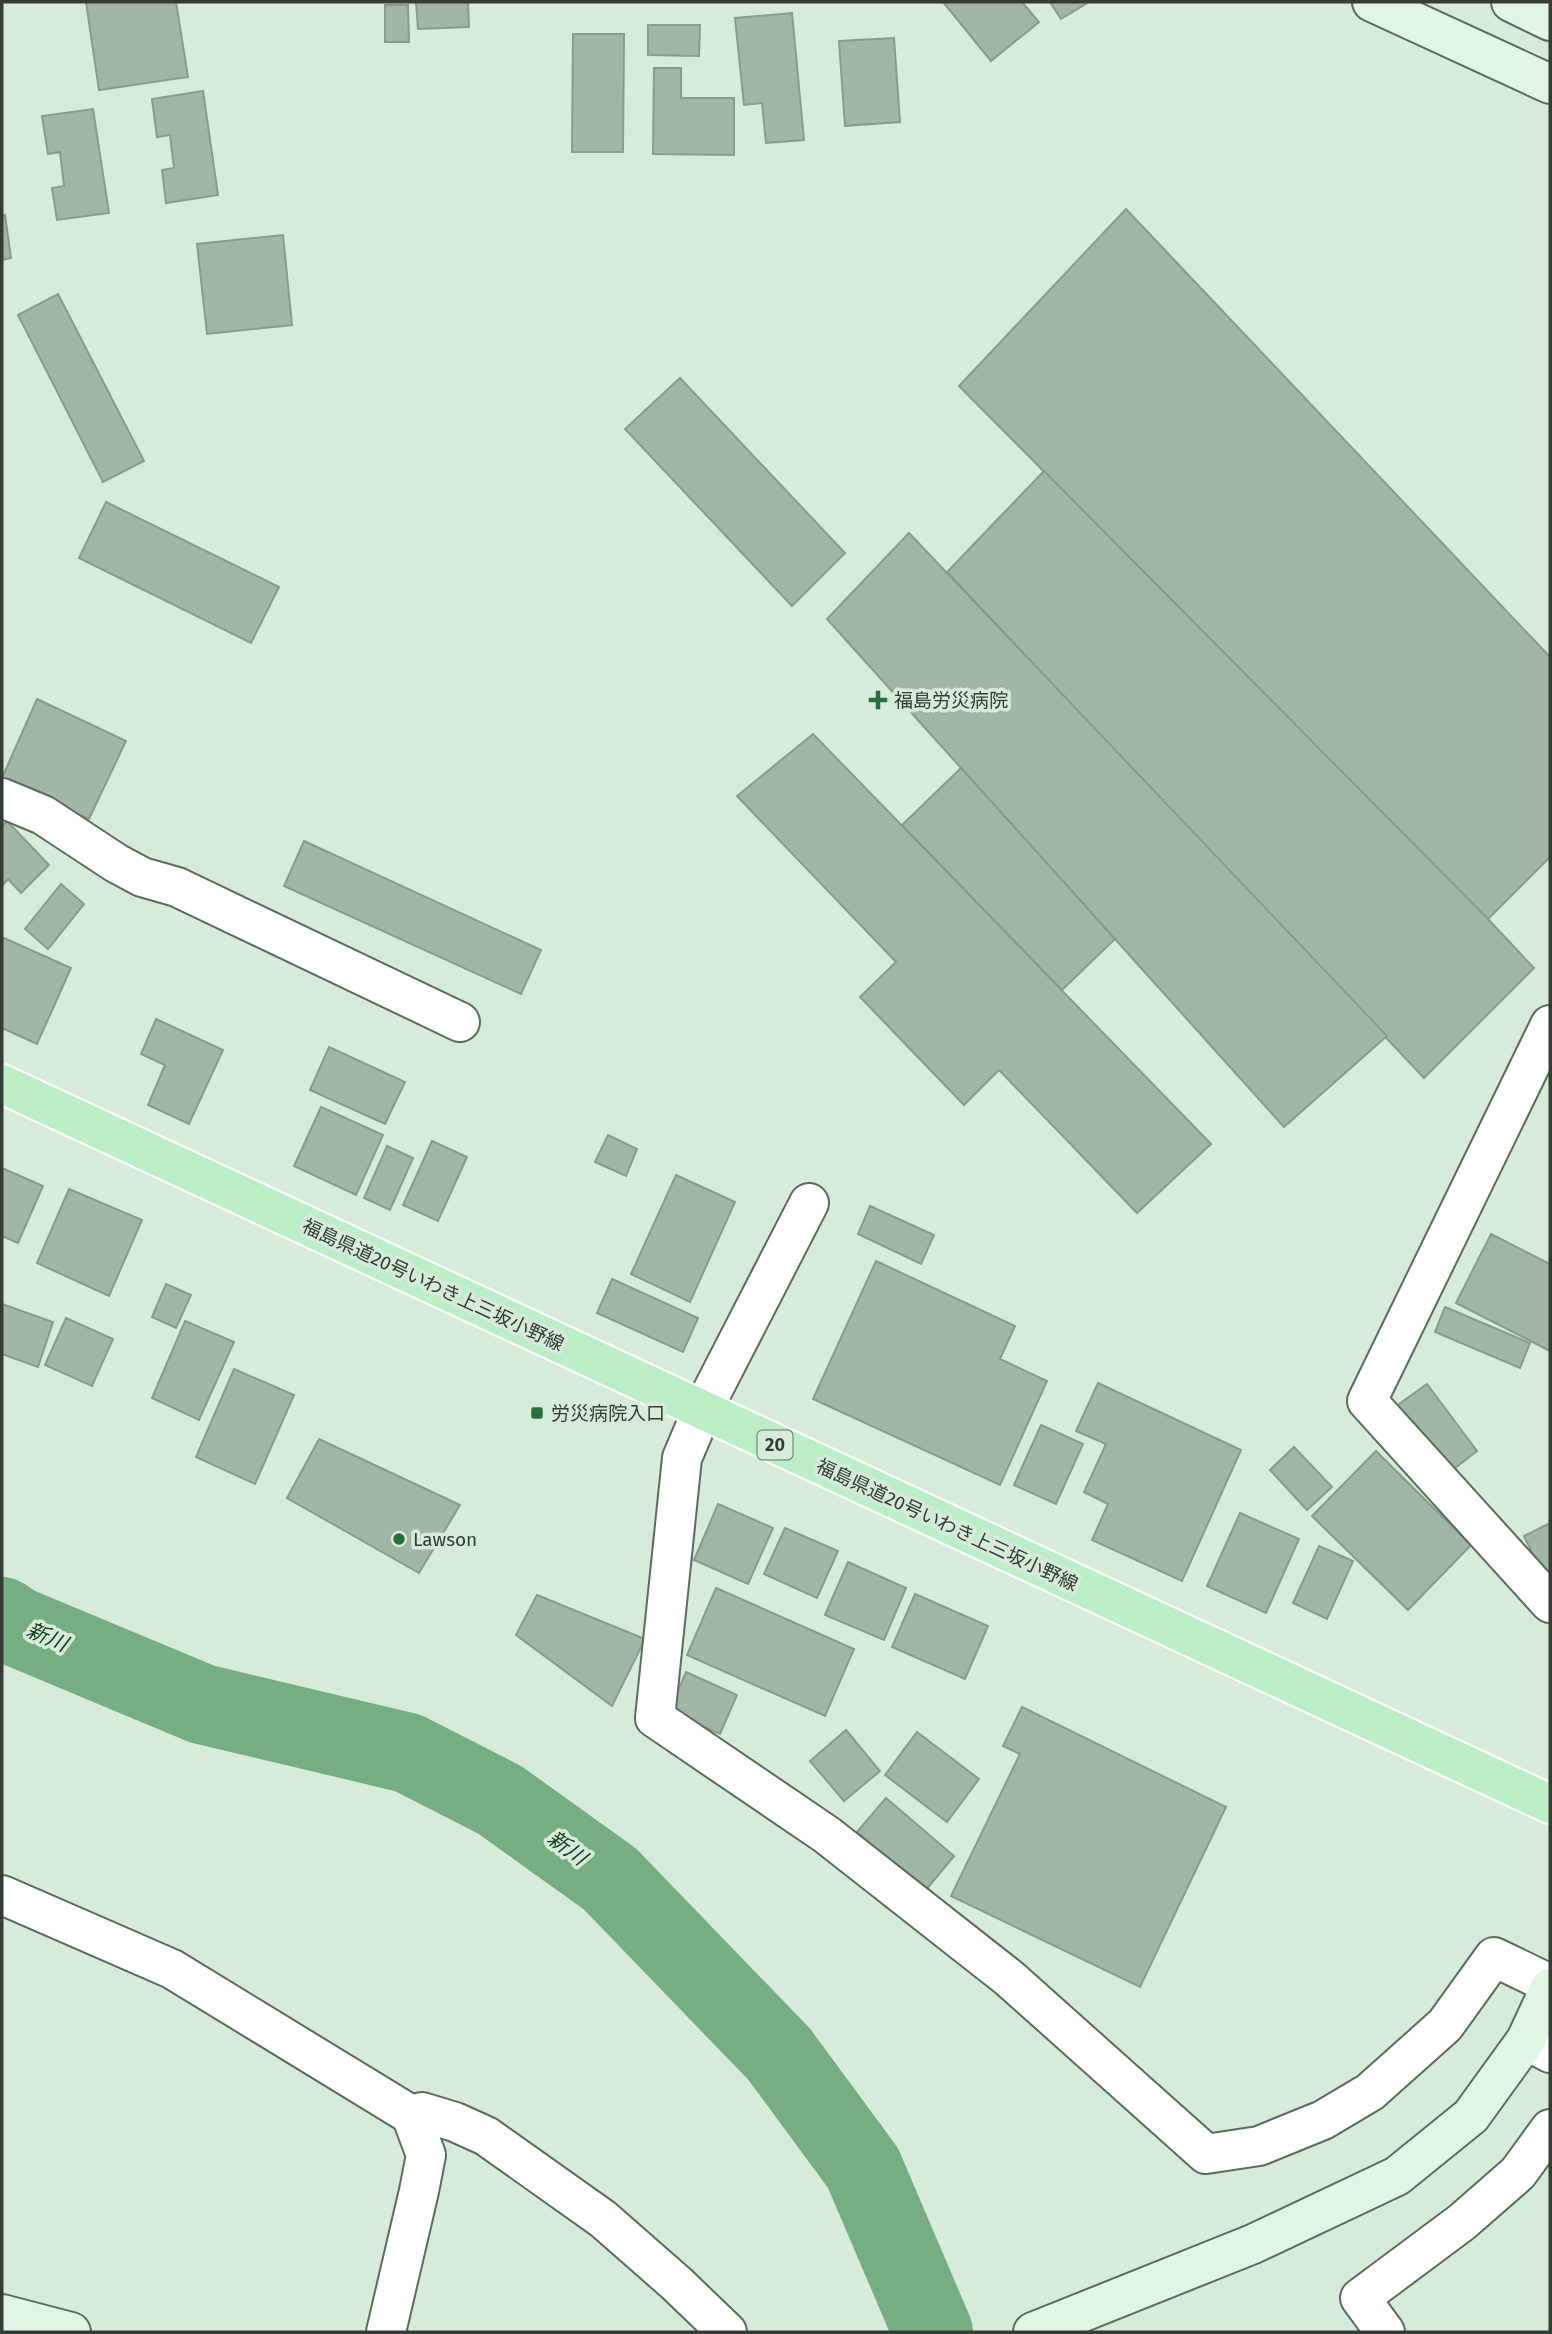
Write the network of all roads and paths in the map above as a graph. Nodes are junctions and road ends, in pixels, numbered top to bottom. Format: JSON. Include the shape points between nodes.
{"nodes":[{"id":1,"x":1372,"y":2,"type":"edge"},
{"id":2,"x":1511,"y":2,"type":"edge"},
{"id":3,"x":1550,"y":21,"type":"edge"},
{"id":4,"x":1550,"y":84,"type":"edge"},
{"id":5,"x":2,"y":798,"type":"edge"},
{"id":6,"x":460,"y":1022,"type":"dead end"},
{"id":7,"x":1550,"y":1025,"type":"edge"},
{"id":8,"x":2,"y":1084,"type":"edge"},
{"id":9,"x":808,"y":1203,"type":"dead end"},
{"id":10,"x":702,"y":1411,"type":"junction"},
{"id":11,"x":1550,"y":1602,"type":"edge"},
{"id":12,"x":1550,"y":1804,"type":"edge"},
{"id":13,"x":2,"y":1895,"type":"edge"},
{"id":14,"x":1550,"y":1986,"type":"edge"},
{"id":15,"x":1538,"y":2046,"type":"edge"},
{"id":16,"x":411,"y":2115,"type":"junction"},
{"id":17,"x":1550,"y":2129,"type":"edge"},
{"id":18,"x":2,"y":2314,"type":"edge"},
{"id":19,"x":71,"y":2332,"type":"edge"},
{"id":20,"x":386,"y":2332,"type":"edge"},
{"id":21,"x":727,"y":2332,"type":"edge"},
{"id":22,"x":1033,"y":2332,"type":"edge"},
{"id":23,"x":1385,"y":2332,"type":"edge"}],
"edges":[{"from":1,"to":4,"type":"street"},
{"from":2,"to":3,"type":"street"},
{"from":5,"to":6,"type":"street","via":[[43,815],[142,877],[177,887]]},
{"from":7,"to":11,"type":"street","via":[[1367,1401]]},
{"from":8,"to":10,"type":"main road","name":"福島県道20号いわき上三坂小野線","number":"20"},
{"from":9,"to":10,"type":"street"},
{"from":10,"to":12,"type":"main road","name":"福島県道20号いわき上三坂小野線","number":"20"},
{"from":10,"to":14,"type":"street","via":[[682,1458],[655,1718],[827,1835],[1009,1978],[1206,2154],[1259,2146],[1324,2120],[1370,2092],[1445,2025],[1493,1957]]},
{"from":13,"to":16,"type":"street","via":[[172,1969]]},
{"from":14,"to":15,"type":"street"},
{"from":15,"to":22,"type":"street","via":[[1471,2116],[1397,2176],[1253,2244]]},
{"from":16,"to":20,"type":"street","via":[[426,2155]]},
{"from":16,"to":21,"type":"street","via":[[422,2112],[486,2136],[603,2219]]},
{"from":17,"to":23,"type":"street","via":[[1518,2173],[1462,2222],[1360,2298]]},
{"from":18,"to":19,"type":"street"}]}
